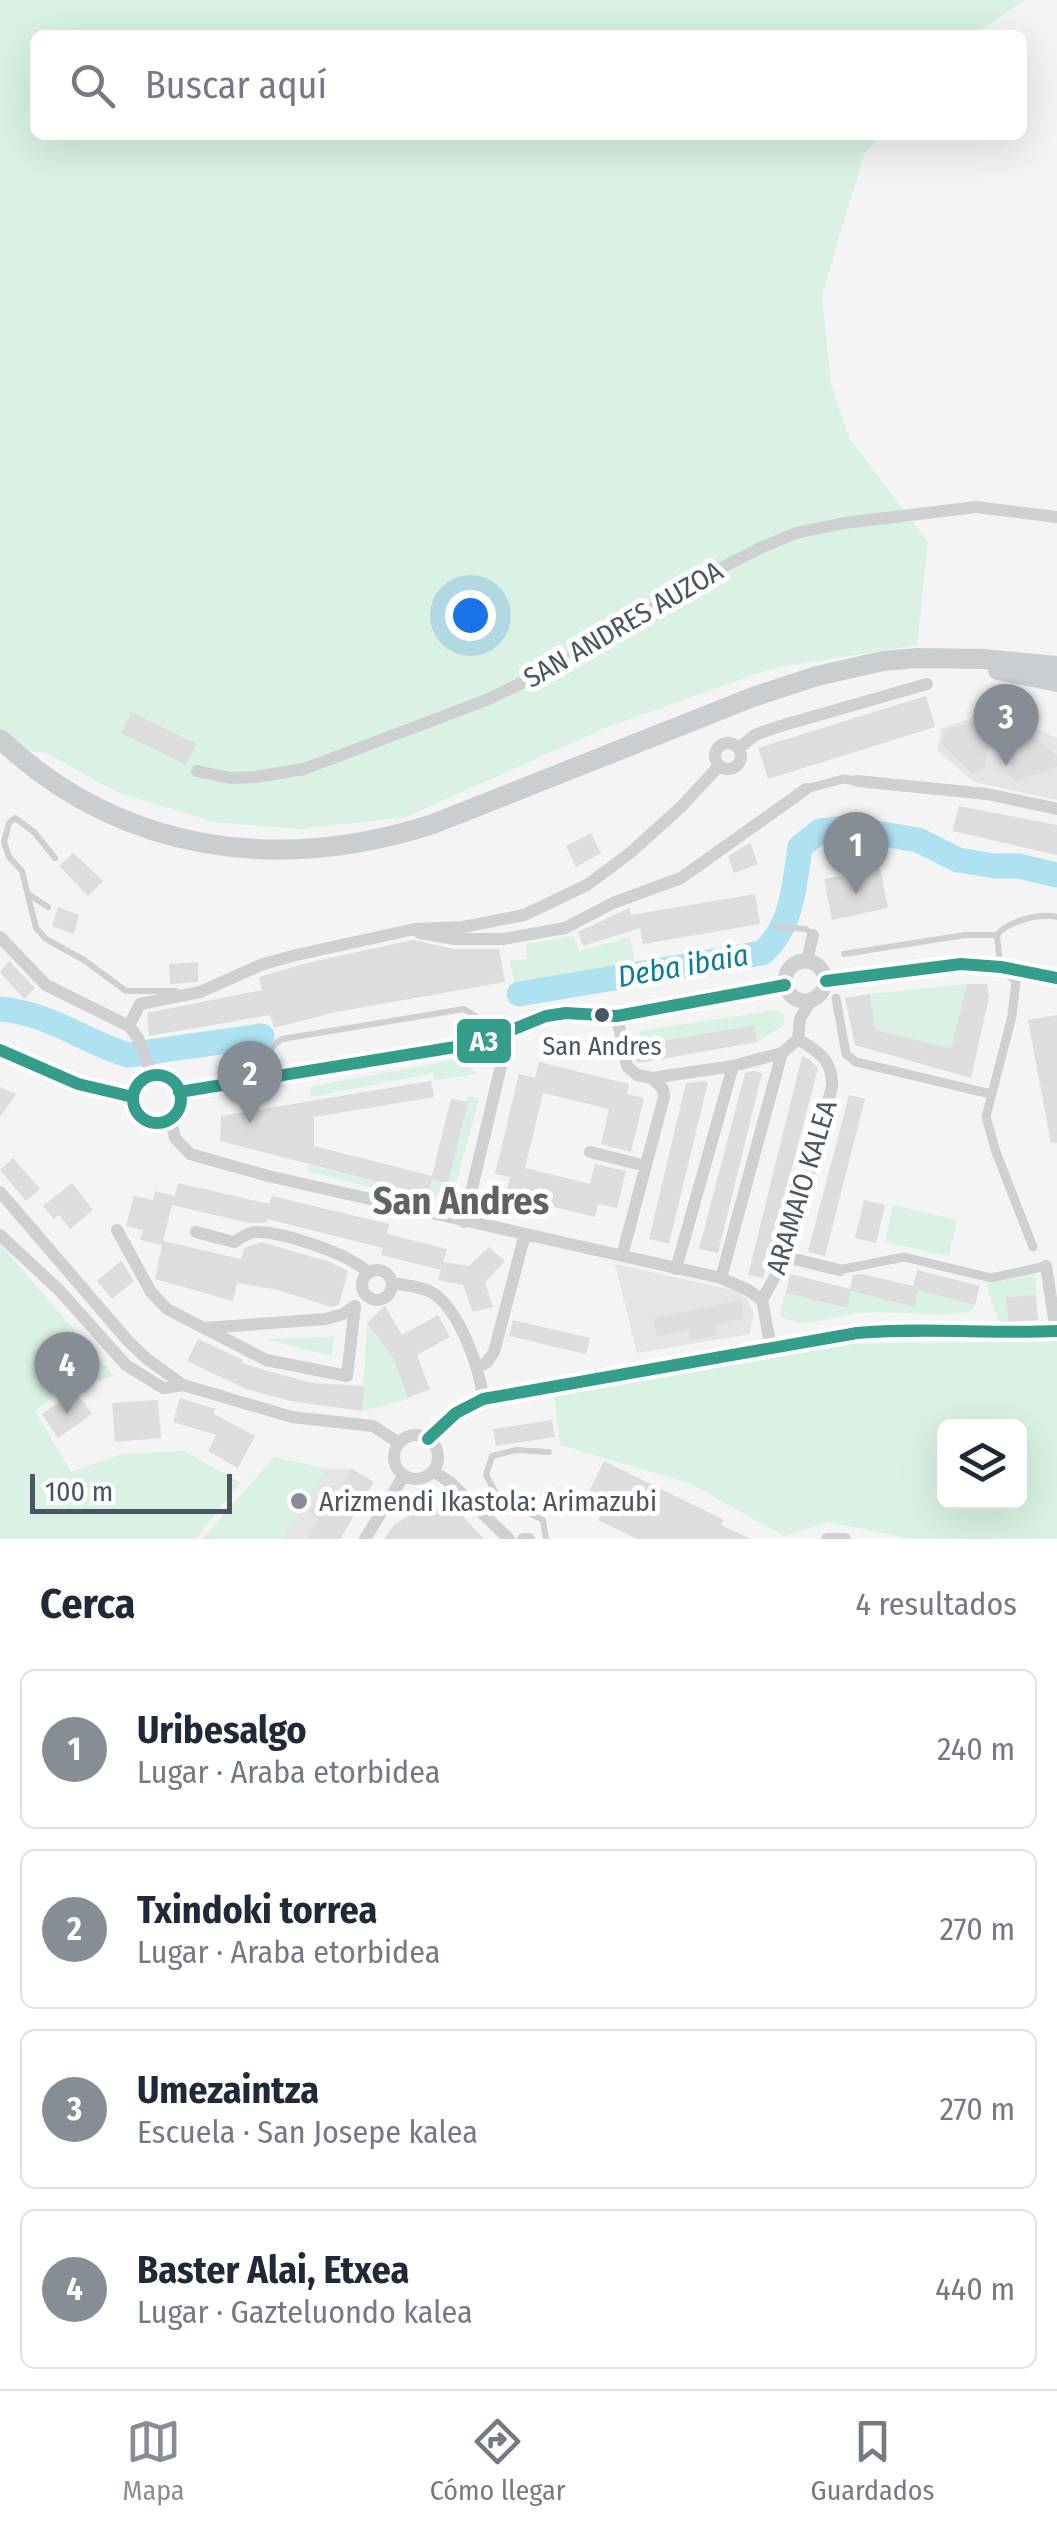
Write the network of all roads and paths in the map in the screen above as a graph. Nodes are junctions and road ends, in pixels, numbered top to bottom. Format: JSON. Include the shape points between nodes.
{"nodes":[{"id":1,"x":1057,"y":517,"type":"edge"},
{"id":2,"x":1057,"y":657,"type":"edge"},
{"id":3,"x":918,"y":658,"type":"junction"},
{"id":4,"x":1016,"y":661,"type":"junction"},
{"id":5,"x":1057,"y":666,"type":"edge"},
{"id":6,"x":1057,"y":682,"type":"edge"},
{"id":7,"x":928,"y":684,"type":"dead end"},
{"id":8,"x":0,"y":738,"type":"edge"},
{"id":9,"x":739,"y":748,"type":"junction"},
{"id":10,"x":719,"y":766,"type":"junction"},
{"id":11,"x":197,"y":771,"type":"dead end"},
{"id":12,"x":857,"y":782,"type":"joint"},
{"id":13,"x":806,"y":789,"type":"joint"},
{"id":14,"x":1057,"y":809,"type":"edge"},
{"id":15,"x":55,"y":858,"type":"dead end"},
{"id":16,"x":27,"y":893,"type":"junction"},
{"id":17,"x":48,"y":907,"type":"dead end"},
{"id":18,"x":1057,"y":916,"type":"edge"},
{"id":19,"x":776,"y":927,"type":"dead end"},
{"id":20,"x":414,"y":929,"type":"junction"},
{"id":21,"x":813,"y":935,"type":"joint"},
{"id":22,"x":997,"y":935,"type":"junction"},
{"id":23,"x":0,"y":938,"type":"edge"},
{"id":24,"x":844,"y":954,"type":"dead end"},
{"id":25,"x":808,"y":960,"type":"junction"},
{"id":26,"x":1000,"y":966,"type":"junction"},
{"id":27,"x":1057,"y":978,"type":"edge"},
{"id":28,"x":826,"y":981,"type":"junction"},
{"id":29,"x":785,"y":985,"type":"junction"},
{"id":30,"x":200,"y":992,"type":"junction"},
{"id":31,"x":836,"y":998,"type":"dead end"},
{"id":32,"x":812,"y":1000,"type":"junction"},
{"id":33,"x":617,"y":1016,"type":"junction"},
{"id":34,"x":133,"y":1032,"type":"junction"},
{"id":35,"x":497,"y":1036,"type":"junction"},
{"id":36,"x":798,"y":1039,"type":"junction"},
{"id":37,"x":0,"y":1050,"type":"edge"},
{"id":38,"x":782,"y":1053,"type":"junction"},
{"id":39,"x":733,"y":1066,"type":"junction"},
{"id":40,"x":150,"y":1072,"type":"junction"},
{"id":41,"x":652,"y":1078,"type":"junction"},
{"id":42,"x":247,"y":1082,"type":"junction"},
{"id":43,"x":179,"y":1092,"type":"junction"},
{"id":44,"x":991,"y":1094,"type":"junction"},
{"id":45,"x":133,"y":1097,"type":"junction"},
{"id":46,"x":170,"y":1119,"type":"junction"},
{"id":47,"x":590,"y":1152,"type":"dead end"},
{"id":48,"x":646,"y":1166,"type":"junction"},
{"id":49,"x":0,"y":1192,"type":"edge"},
{"id":50,"x":464,"y":1222,"type":"junction"},
{"id":51,"x":118,"y":1230,"type":"dead end"},
{"id":52,"x":196,"y":1232,"type":"dead end"},
{"id":53,"x":0,"y":1234,"type":"edge"},
{"id":54,"x":525,"y":1234,"type":"junction"},
{"id":55,"x":1033,"y":1247,"type":"dead end"},
{"id":56,"x":622,"y":1256,"type":"junction"},
{"id":57,"x":786,"y":1257,"type":"junction"},
{"id":58,"x":1046,"y":1266,"type":"joint"},
{"id":59,"x":676,"y":1269,"type":"junction"},
{"id":60,"x":839,"y":1270,"type":"joint"},
{"id":61,"x":368,"y":1273,"type":"junction"},
{"id":62,"x":721,"y":1278,"type":"junction"},
{"id":63,"x":392,"y":1283,"type":"junction"},
{"id":64,"x":365,"y":1293,"type":"junction"},
{"id":65,"x":762,"y":1300,"type":"junction"},
{"id":66,"x":356,"y":1306,"type":"junction"},
{"id":67,"x":204,"y":1328,"type":"junction"},
{"id":68,"x":1057,"y":1331,"type":"edge"},
{"id":69,"x":772,"y":1348,"type":"junction"},
{"id":70,"x":477,"y":1368,"type":"junction"},
{"id":71,"x":183,"y":1385,"type":"junction"},
{"id":72,"x":483,"y":1400,"type":"junction"},
{"id":73,"x":428,"y":1439,"type":"junction"},
{"id":74,"x":399,"y":1443,"type":"junction"},
{"id":75,"x":549,"y":1452,"type":"dead end"},
{"id":76,"x":432,"y":1471,"type":"junction"},
{"id":77,"x":404,"y":1475,"type":"junction"},
{"id":78,"x":366,"y":1539,"type":"edge"},
{"id":79,"x":508,"y":1539,"type":"edge"},
{"id":80,"x":546,"y":1539,"type":"edge"},
{"id":81,"x":827,"y":1539,"type":"edge"},
{"id":82,"x":845,"y":1539,"type":"edge"}],
"edges":[{"from":1,"to":11,"type":"street","name":"SAN ANDRES AUZOA","via":[[976,507],[796,533],[724,566],[569,659],[489,698],[277,776]]},
{"from":2,"to":4,"type":"main road"},
{"from":3,"to":4,"type":"main road"},
{"from":3,"to":6,"type":"main road"},
{"from":3,"to":8,"type":"main road","via":[[816,676],[432,824],[324,850],[236,849],[141,826],[71,791]]},
{"from":4,"to":5,"type":"main road"},
{"from":7,"to":9,"type":"street","via":[[777,727]]},
{"from":9,"to":10,"type":"street","via":[[738,764]]},
{"from":9,"to":10,"type":"street","via":[[719,746]]},
{"from":10,"to":20,"type":"street","via":[[630,853],[560,900],[508,920]]},
{"from":12,"to":13,"type":"street"},
{"from":12,"to":14,"type":"street","via":[[986,794]]},
{"from":13,"to":20,"type":"street","via":[[681,878],[564,928],[456,940]]},
{"from":15,"to":16,"type":"lane","via":[[25,823],[9,823],[4,842]]},
{"from":16,"to":17,"type":"lane"},
{"from":16,"to":30,"type":"lane","via":[[36,928],[46,939],[117,986]]},
{"from":18,"to":22,"type":"lane","via":[[1013,924]]},
{"from":19,"to":21,"type":"lane"},
{"from":20,"to":30,"type":"street","via":[[280,959]]},
{"from":21,"to":25,"type":"street"},
{"from":22,"to":24,"type":"lane"},
{"from":22,"to":26,"type":"lane"},
{"from":23,"to":34,"type":"street","via":[[46,985]]},
{"from":25,"to":28,"type":"street"},
{"from":25,"to":29,"type":"street","via":[[790,967]]},
{"from":26,"to":27,"type":"street"},
{"from":26,"to":28,"type":"street","via":[[960,964]]},
{"from":26,"to":44,"type":"street","via":[[1016,981]]},
{"from":28,"to":32,"type":"street"},
{"from":29,"to":32,"type":"street","via":[[792,997]]},
{"from":29,"to":33,"type":"street"},
{"from":30,"to":34,"type":"street","via":[[140,1004]]},
{"from":31,"to":44,"type":"street","via":[[846,1054],[856,1062]]},
{"from":32,"to":36,"type":"street"},
{"from":33,"to":35,"type":"street","via":[[546,1016]]},
{"from":33,"to":41,"type":"street","via":[[627,1066]]},
{"from":34,"to":40,"type":"street"},
{"from":35,"to":42,"type":"street"},
{"from":35,"to":42,"type":"lane","via":[[464,1009],[282,1040]]},
{"from":35,"to":50,"type":"street","via":[[504,1053]]},
{"from":36,"to":38,"type":"street"},
{"from":36,"to":57,"type":"street","name":"ARAMAIO KALEA","via":[[824,1056],[832,1072]]},
{"from":37,"to":45,"type":"street","via":[[78,1084]]},
{"from":38,"to":39,"type":"street"},
{"from":38,"to":62,"type":"street"},
{"from":39,"to":41,"type":"street"},
{"from":39,"to":59,"type":"street"},
{"from":40,"to":43,"type":"street","via":[[169,1079]]},
{"from":40,"to":45,"type":"street"},
{"from":41,"to":48,"type":"street","via":[[664,1097]]},
{"from":42,"to":43,"type":"street"},
{"from":43,"to":46,"type":"street"},
{"from":44,"to":55,"type":"street","via":[[986,1117]]},
{"from":45,"to":46,"type":"street","via":[[143,1119]]},
{"from":46,"to":50,"type":"street","via":[[175,1138],[190,1154]]},
{"from":47,"to":48,"type":"street"},
{"from":48,"to":56,"type":"street"},
{"from":49,"to":71,"type":"street","via":[[128,1341]]},
{"from":50,"to":54,"type":"street"},
{"from":51,"to":67,"type":"street","via":[[151,1292],[167,1309]]},
{"from":52,"to":61,"type":"street","via":[[234,1242],[254,1232],[270,1235],[344,1254]]},
{"from":53,"to":71,"type":"street","via":[[126,1365],[163,1388]]},
{"from":54,"to":56,"type":"street"},
{"from":54,"to":70,"type":"street","via":[[497,1344]]},
{"from":56,"to":59,"type":"street"},
{"from":57,"to":60,"type":"street"},
{"from":57,"to":65,"type":"street","name":"ARAMAIO KALEA"},
{"from":58,"to":60,"type":"street","via":[[991,1278],[904,1257]]},
{"from":58,"to":68,"type":"street"},
{"from":59,"to":62,"type":"street"},
{"from":61,"to":63,"type":"street","via":[[382,1271]]},
{"from":61,"to":64,"type":"street"},
{"from":62,"to":65,"type":"street"},
{"from":63,"to":64,"type":"street","via":[[382,1299]]},
{"from":63,"to":70,"type":"street","via":[[430,1291],[442,1301]]},
{"from":64,"to":66,"type":"street"},
{"from":65,"to":69,"type":"street"},
{"from":66,"to":67,"type":"street","via":[[326,1318]]},
{"from":66,"to":67,"type":"street","via":[[347,1376],[266,1360]]},
{"from":68,"to":69,"type":"street","via":[[889,1330]]},
{"from":69,"to":72,"type":"street"},
{"from":70,"to":72,"type":"street"},
{"from":71,"to":74,"type":"street","via":[[292,1418],[373,1426]]},
{"from":72,"to":73,"type":"street","via":[[456,1413]]},
{"from":73,"to":74,"type":"street","via":[[416,1435]]},
{"from":73,"to":76,"type":"street","via":[[438,1454]]},
{"from":74,"to":77,"type":"street","via":[[394,1456]]},
{"from":75,"to":80,"type":"lane","via":[[502,1451],[492,1456],[486,1474],[498,1497],[543,1520]]},
{"from":76,"to":77,"type":"street","via":[[422,1478]]},
{"from":76,"to":79,"type":"street"},
{"from":77,"to":78,"type":"street"},
{"from":81,"to":82,"type":"street"}]}
